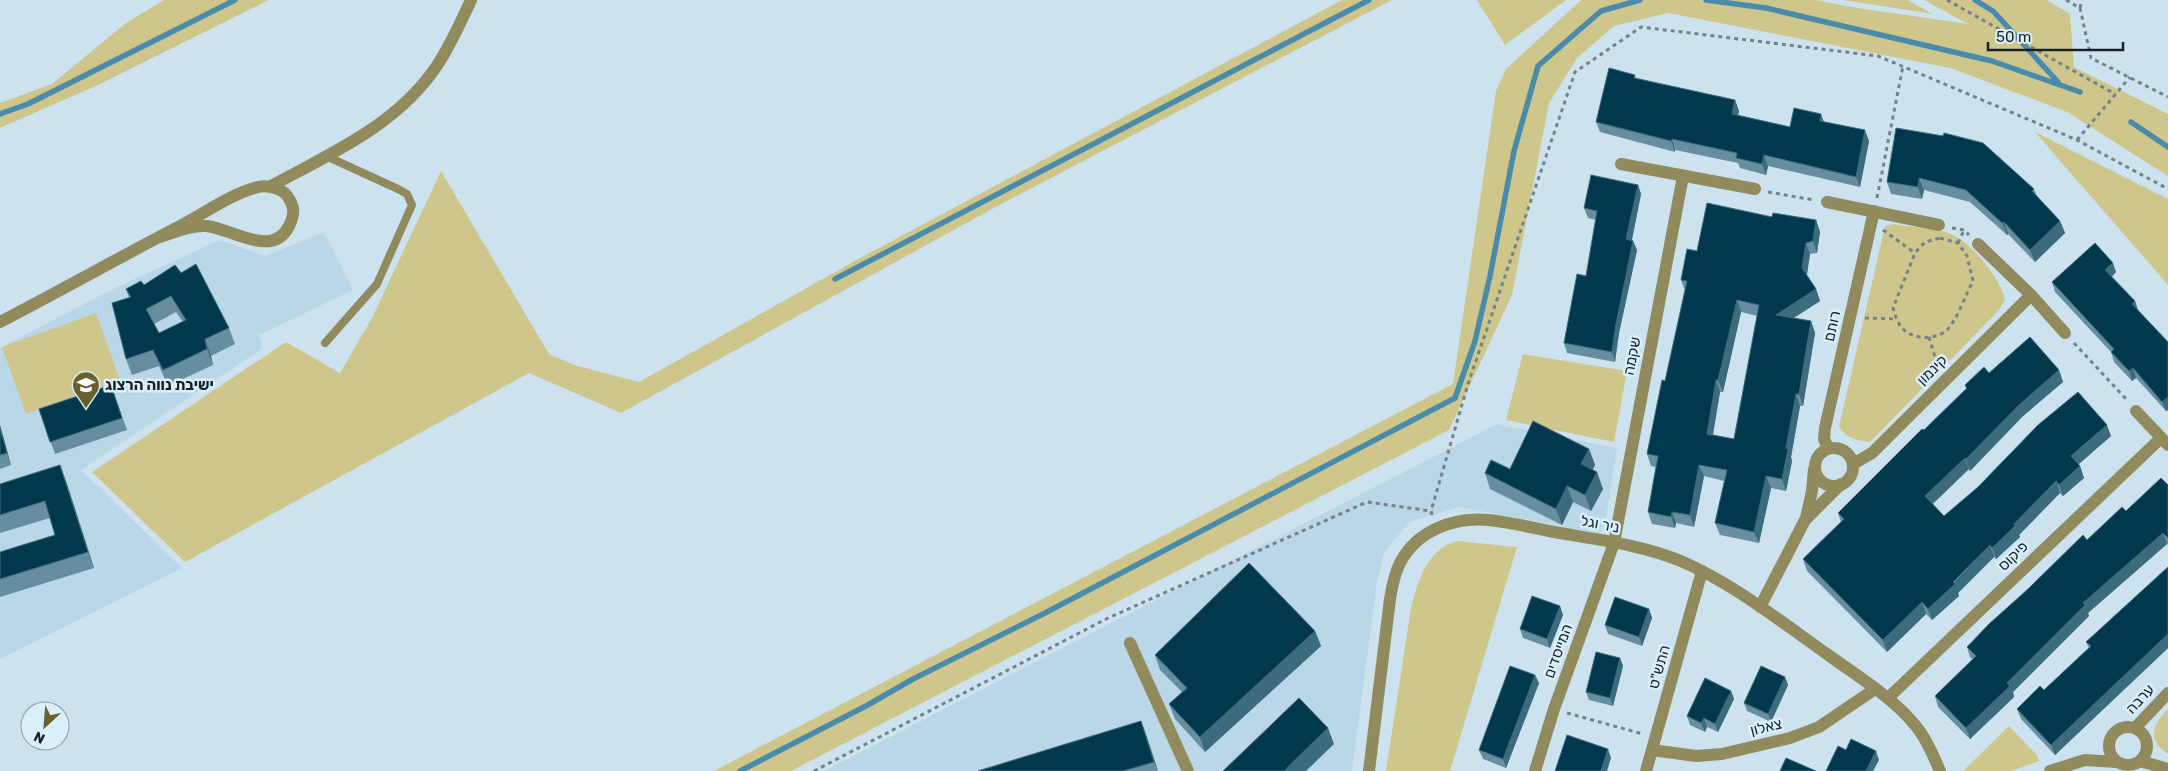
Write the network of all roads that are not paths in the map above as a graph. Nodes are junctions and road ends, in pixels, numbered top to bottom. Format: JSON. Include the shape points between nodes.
{"nodes":[{"id":1,"x":471,"y":0,"type":"edge"},
{"id":2,"x":326,"y":156,"type":"junction"},
{"id":3,"x":1621,"y":164,"type":"dead end"},
{"id":4,"x":1683,"y":176,"type":"junction"},
{"id":5,"x":271,"y":186,"type":"junction"},
{"id":6,"x":1755,"y":189,"type":"road end"},
{"id":7,"x":1827,"y":202,"type":"road end"},
{"id":8,"x":1873,"y":216,"type":"junction"},
{"id":9,"x":1939,"y":225,"type":"road end"},
{"id":10,"x":160,"y":237,"type":"junction"},
{"id":11,"x":1978,"y":244,"type":"road end"},
{"id":12,"x":2031,"y":295,"type":"junction"},
{"id":13,"x":0,"y":322,"type":"edge"},
{"id":14,"x":2065,"y":333,"type":"road end"},
{"id":15,"x":325,"y":343,"type":"dead end"},
{"id":16,"x":2136,"y":411,"type":"road end"},
{"id":17,"x":2165,"y":442,"type":"edge"},
{"id":18,"x":1828,"y":448,"type":"junction"},
{"id":19,"x":1853,"y":464,"type":"junction"},
{"id":20,"x":1814,"y":467,"type":"junction"},
{"id":21,"x":1841,"y":484,"type":"junction"},
{"id":22,"x":1805,"y":520,"type":"junction"},
{"id":23,"x":1614,"y":543,"type":"junction"},
{"id":24,"x":1702,"y":571,"type":"junction"},
{"id":25,"x":1760,"y":607,"type":"junction"},
{"id":26,"x":1130,"y":643,"type":"dead end"},
{"id":27,"x":1875,"y":689,"type":"junction"},
{"id":28,"x":2168,"y":693,"type":"edge"},
{"id":29,"x":1888,"y":698,"type":"junction"},
{"id":30,"x":2135,"y":728,"type":"junction"},
{"id":31,"x":2110,"y":740,"type":"junction"},
{"id":32,"x":1654,"y":744,"type":"junction"},
{"id":33,"x":2085,"y":760,"type":"junction"},
{"id":34,"x":2140,"y":761,"type":"junction"},
{"id":35,"x":2116,"y":762,"type":"junction"},
{"id":36,"x":2168,"y":769,"type":"edge"},
{"id":37,"x":1188,"y":771,"type":"edge"},
{"id":38,"x":1369,"y":771,"type":"edge"},
{"id":39,"x":1535,"y":771,"type":"edge"},
{"id":40,"x":1646,"y":771,"type":"edge"},
{"id":41,"x":1940,"y":771,"type":"edge"},
{"id":42,"x":2050,"y":771,"type":"edge"}],
"edges":[{"from":1,"to":2,"type":"street","via":[[438,65],[418,90],[379,125]]},
{"from":2,"to":5,"type":"street"},
{"from":2,"to":15,"type":"lane","via":[[398,188],[407,194],[412,205],[377,284]]},
{"from":3,"to":4,"type":"street"},
{"from":4,"to":6,"type":"street"},
{"from":4,"to":23,"type":"street","name":"שקמה"},
{"from":5,"to":10,"type":"street","via":[[259,186],[237,196]]},
{"from":5,"to":10,"type":"street","via":[[283,191],[293,209],[286,231],[277,239],[254,241],[222,229],[197,226]]},
{"from":7,"to":8,"type":"street"},
{"from":8,"to":9,"type":"street"},
{"from":8,"to":18,"type":"street","name":"רותם","via":[[1825,428]]},
{"from":10,"to":13,"type":"street"},
{"from":11,"to":12,"type":"street"},
{"from":12,"to":14,"type":"street"},
{"from":12,"to":19,"type":"street","name":"קינמון","via":[[1872,453]]},
{"from":16,"to":17,"type":"street","name":"פיקוס"},
{"from":17,"to":29,"type":"street","name":"פיקוס"},
{"from":18,"to":19,"type":"street","via":[[1841,449]]},
{"from":18,"to":20,"type":"street","via":[[1818,455]]},
{"from":19,"to":21,"type":"street","via":[[1851,476]]},
{"from":20,"to":21,"type":"street","via":[[1824,483]]},
{"from":20,"to":22,"type":"street"},
{"from":21,"to":22,"type":"street"},
{"from":22,"to":25,"type":"street"},
{"from":23,"to":24,"type":"street","name":"ניר וגל","via":[[1679,560]]},
{"from":23,"to":38,"type":"street","name":"ניר וגל","via":[[1489,520],[1451,523],[1423,536],[1409,549],[1394,577]]},
{"from":23,"to":39,"type":"street","name":"המייסדים"},
{"from":24,"to":25,"type":"street","name":"ניר וגל"},
{"from":24,"to":32,"type":"street","name":"התש\"ט"},
{"from":25,"to":27,"type":"street","name":"ניר וגל"},
{"from":26,"to":37,"type":"street"},
{"from":27,"to":29,"type":"street","name":"ניר וגל"},
{"from":27,"to":32,"type":"street","name":"צאלון","via":[[1819,727],[1790,738],[1722,754],[1696,756]]},
{"from":28,"to":30,"type":"street","name":"ערבה"},
{"from":29,"to":41,"type":"street","name":"ניר וגל","via":[[1917,726]]},
{"from":30,"to":31,"type":"street","via":[[2117,730]]},
{"from":30,"to":34,"type":"street","via":[[2147,743],[2147,750]]},
{"from":31,"to":33,"type":"street"},
{"from":31,"to":35,"type":"street","via":[[2109,752]]},
{"from":32,"to":40,"type":"street","name":"התש\"ט"},
{"from":33,"to":35,"type":"street"},
{"from":33,"to":42,"type":"street"},
{"from":34,"to":35,"type":"street","via":[[2128,765]]},
{"from":34,"to":36,"type":"street"}]}
